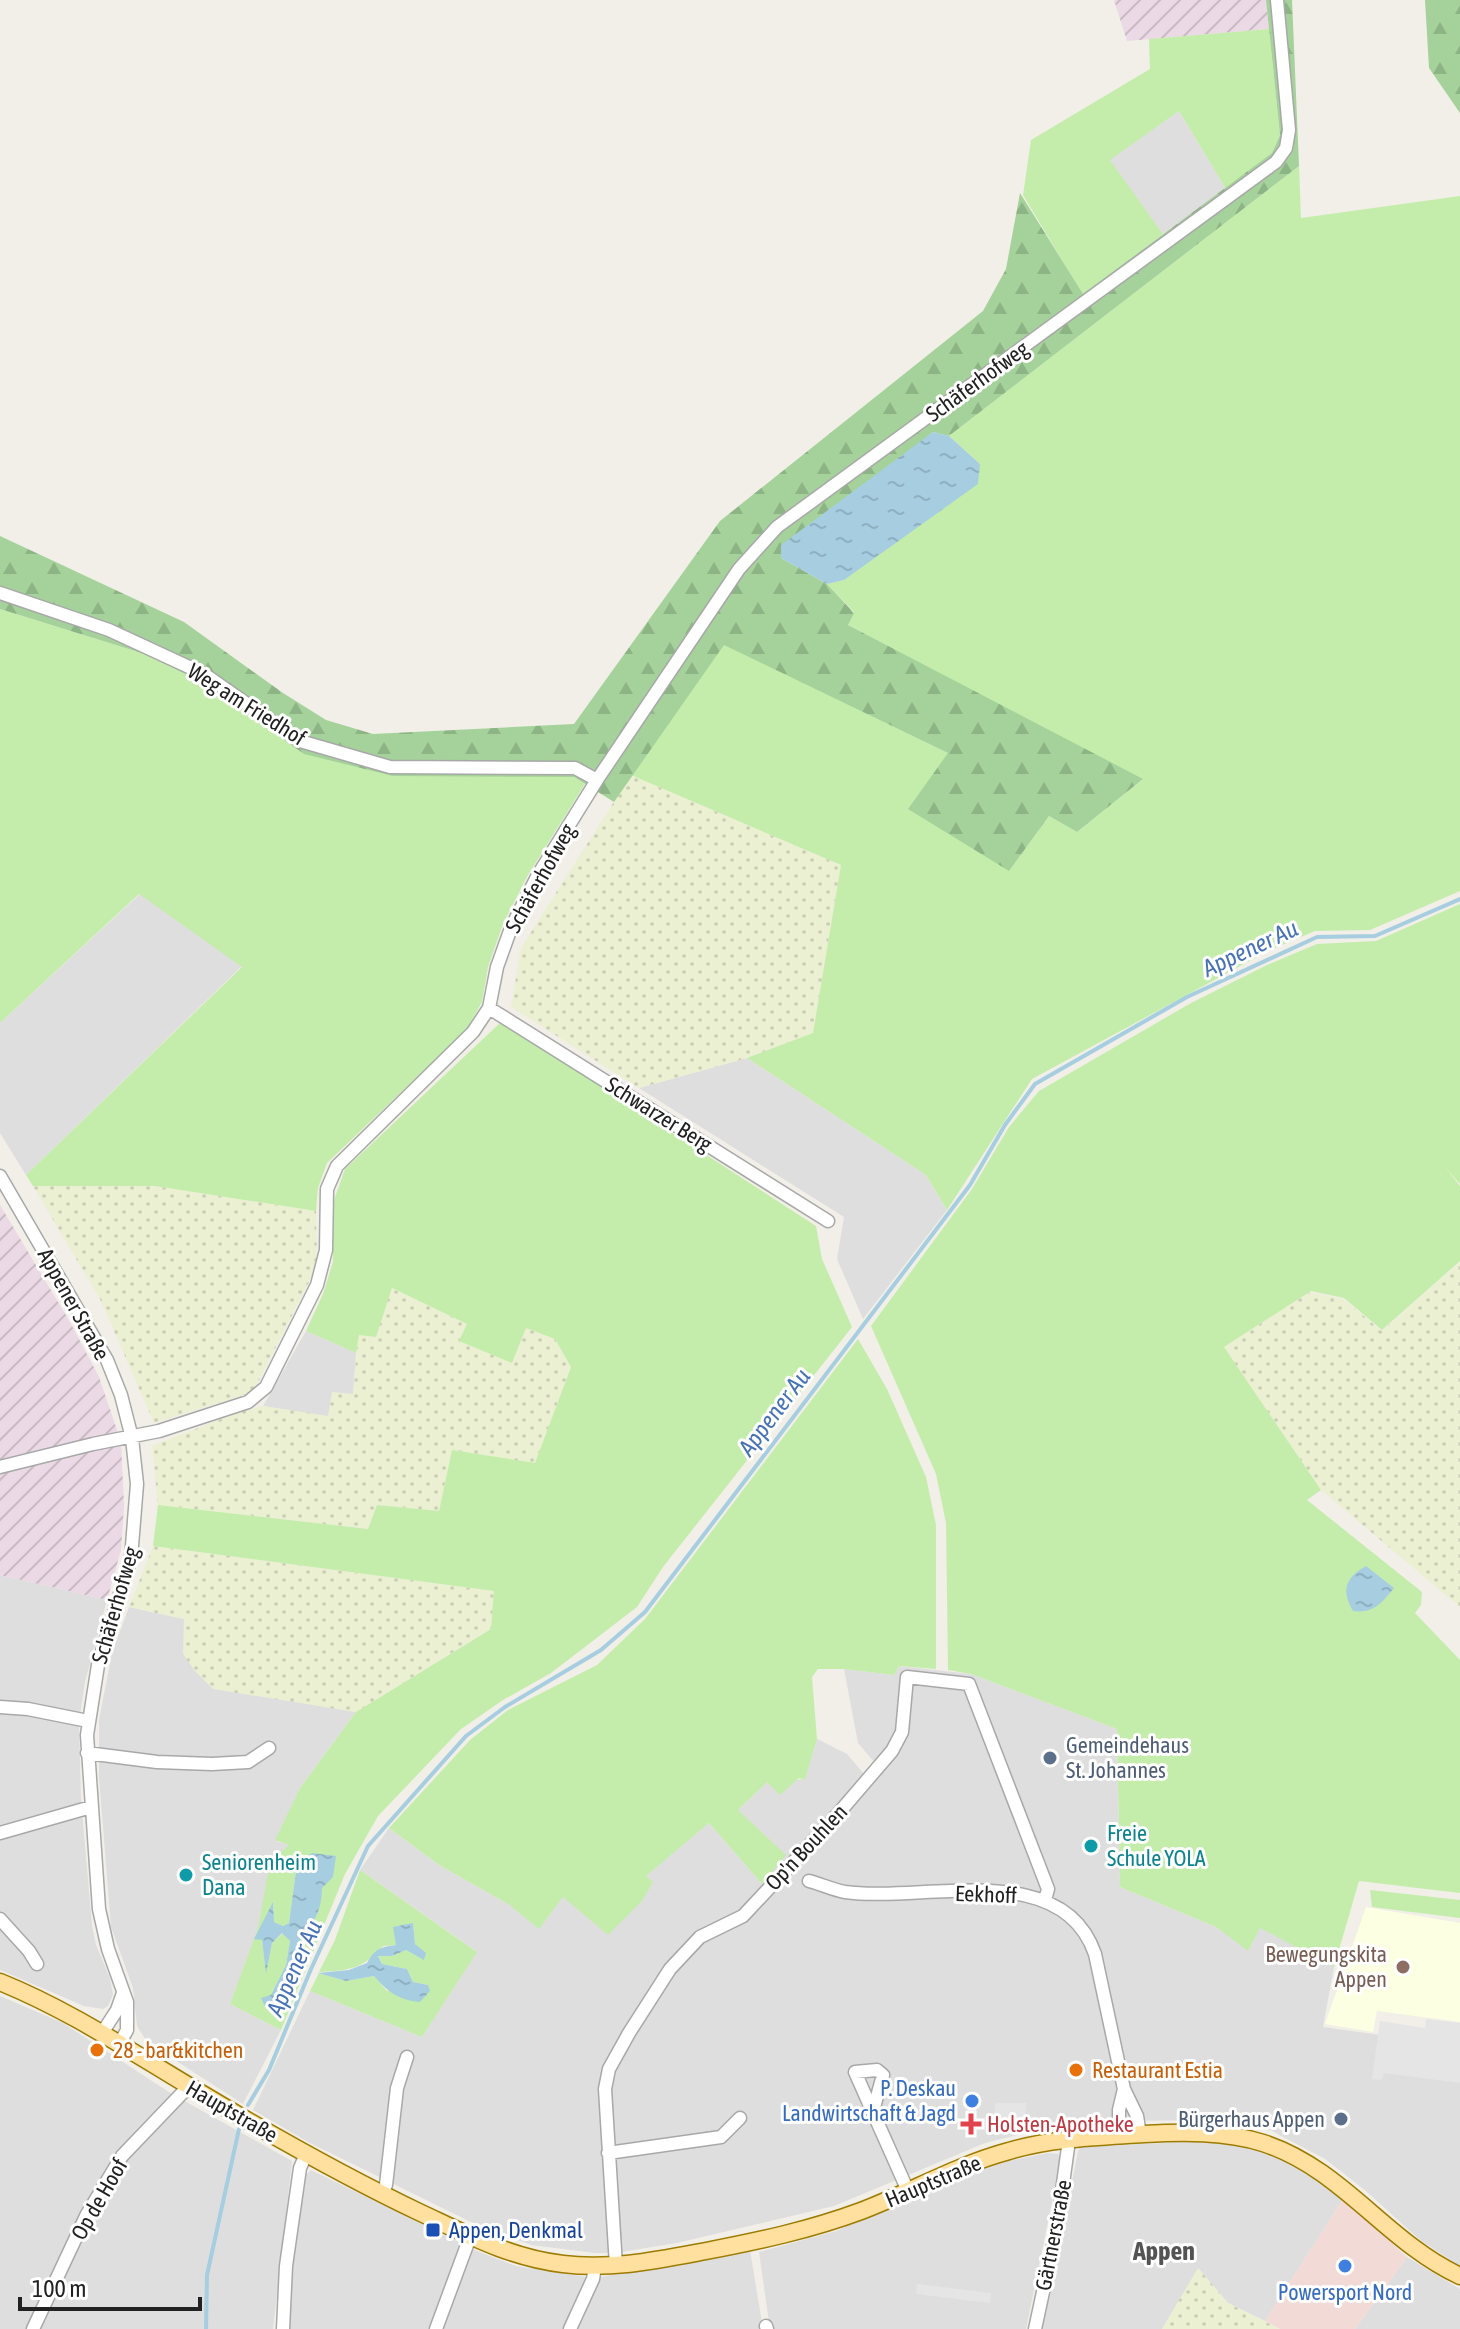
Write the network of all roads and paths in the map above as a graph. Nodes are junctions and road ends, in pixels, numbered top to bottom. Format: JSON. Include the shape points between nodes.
{"nodes":[{"id":1,"x":1277,"y":0,"type":"edge"},
{"id":2,"x":0,"y":593,"type":"edge"},
{"id":3,"x":597,"y":780,"type":"junction"},
{"id":4,"x":489,"y":1008,"type":"junction"},
{"id":5,"x":0,"y":1176,"type":"edge"},
{"id":6,"x":828,"y":1221,"type":"dead end"},
{"id":7,"x":132,"y":1438,"type":"junction"},
{"id":8,"x":0,"y":1467,"type":"edge"},
{"id":9,"x":0,"y":1707,"type":"edge"},
{"id":10,"x":88,"y":1721,"type":"junction"},
{"id":11,"x":269,"y":1748,"type":"dead end"},
{"id":12,"x":87,"y":1753,"type":"junction"},
{"id":13,"x":91,"y":1807,"type":"junction"},
{"id":14,"x":0,"y":1833,"type":"edge"},
{"id":15,"x":809,"y":1881,"type":"dead end"},
{"id":16,"x":1045,"y":1900,"type":"junction"},
{"id":17,"x":0,"y":1919,"type":"edge"},
{"id":18,"x":37,"y":1964,"type":"dead end"},
{"id":19,"x":0,"y":1982,"type":"edge"},
{"id":20,"x":123,"y":1990,"type":"junction"},
{"id":21,"x":102,"y":2033,"type":"junction"},
{"id":22,"x":120,"y":2043,"type":"junction"},
{"id":23,"x":407,"y":2057,"type":"dead end"},
{"id":24,"x":189,"y":2086,"type":"junction"},
{"id":25,"x":1124,"y":2089,"type":"junction"},
{"id":26,"x":873,"y":2111,"type":"dead end"},
{"id":27,"x":740,"y":2118,"type":"dead end"},
{"id":28,"x":1140,"y":2135,"type":"junction"},
{"id":29,"x":1119,"y":2136,"type":"junction"},
{"id":30,"x":1069,"y":2140,"type":"junction"},
{"id":31,"x":608,"y":2153,"type":"junction"},
{"id":32,"x":306,"y":2154,"type":"junction"},
{"id":33,"x":908,"y":2191,"type":"junction"},
{"id":34,"x":382,"y":2193,"type":"junction"},
{"id":35,"x":470,"y":2237,"type":"junction"},
{"id":36,"x":595,"y":2266,"type":"junction"},
{"id":37,"x":616,"y":2266,"type":"junction"},
{"id":38,"x":1460,"y":2276,"type":"edge"},
{"id":39,"x":33,"y":2329,"type":"edge"},
{"id":40,"x":283,"y":2329,"type":"edge"},
{"id":41,"x":436,"y":2329,"type":"edge"},
{"id":42,"x":570,"y":2329,"type":"edge"},
{"id":43,"x":1035,"y":2329,"type":"edge"}],
"edges":[{"from":1,"to":3,"type":"street","name":"Schäferhofweg","via":[[1289,130],[1276,162],[777,527],[739,569]]},
{"from":2,"to":3,"type":"street","name":"Weg am Friedhof","via":[[109,630],[204,674],[300,741],[390,767],[575,768]]},
{"from":3,"to":4,"type":"street","name":"Schäferhofweg","via":[[511,928]]},
{"from":4,"to":6,"type":"street","name":"Schwarzer Berg"},
{"from":4,"to":7,"type":"street","name":"Schäferhofweg","via":[[473,1032],[337,1166],[327,1189],[326,1250],[317,1285],[266,1387],[248,1402]]},
{"from":5,"to":7,"type":"street","name":"Appener Straße","via":[[107,1360]]},
{"from":7,"to":8,"type":"street"},
{"from":7,"to":10,"type":"street","name":"Schäferhofweg","via":[[137,1484],[131,1558],[98,1665]]},
{"from":9,"to":10,"type":"street"},
{"from":10,"to":12,"type":"street","name":"Schäferhofweg"},
{"from":11,"to":12,"type":"street","via":[[248,1762],[212,1764]]},
{"from":12,"to":13,"type":"street","name":"Schäferhofweg"},
{"from":13,"to":14,"type":"street"},
{"from":13,"to":20,"type":"street","name":"Schäferhofweg","via":[[102,1928]]},
{"from":15,"to":16,"type":"street","name":"Eekhoff","via":[[845,1892],[1017,1893]]},
{"from":16,"to":25,"type":"street","name":"Eekhoff","via":[[1067,1912],[1091,1944]]},
{"from":16,"to":31,"type":"street","name":"Op'n Bouhlen","via":[[1048,1889],[969,1684],[907,1677],[902,1732],[892,1751],[743,1916],[700,1937],[670,1969],[629,2033],[609,2069],[605,2089]]},
{"from":17,"to":18,"type":"street"},
{"from":19,"to":21,"type":"main road","name":"Hauptstraße"},
{"from":20,"to":21,"type":"street"},
{"from":20,"to":22,"type":"street","name":"Schäferhofweg","via":[[127,2030]]},
{"from":21,"to":22,"type":"main road","name":"Hauptstraße"},
{"from":22,"to":24,"type":"main road","name":"Hauptstraße"},
{"from":23,"to":34,"type":"street","via":[[397,2088]]},
{"from":24,"to":32,"type":"main road","name":"Hauptstraße"},
{"from":24,"to":39,"type":"street","name":"Op de Hoof","via":[[122,2156],[87,2214]]},
{"from":25,"to":28,"type":"street","name":"Eekhoff"},
{"from":25,"to":29,"type":"street","name":"Eekhoff"},
{"from":26,"to":33,"type":"street"},
{"from":27,"to":31,"type":"street","via":[[721,2137]]},
{"from":28,"to":29,"type":"main road","name":"Hauptstraße"},
{"from":28,"to":38,"type":"main road","name":"Hauptstraße","via":[[1207,2134],[1282,2150],[1319,2168],[1410,2247]]},
{"from":29,"to":30,"type":"main road","name":"Hauptstraße"},
{"from":30,"to":33,"type":"main road","name":"Hauptstraße","via":[[990,2156]]},
{"from":30,"to":43,"type":"street","name":"Gärtnerstraße"},
{"from":31,"to":37,"type":"street","name":"Op'n Bouhlen"},
{"from":32,"to":34,"type":"main road","name":"Hauptstraße"},
{"from":32,"to":40,"type":"street","via":[[286,2266]]},
{"from":33,"to":37,"type":"main road","name":"Hauptstraße","via":[[801,2231]]},
{"from":34,"to":35,"type":"main road","name":"Hauptstraße"},
{"from":35,"to":36,"type":"main road","name":"Hauptstraße","via":[[527,2258]]},
{"from":35,"to":41,"type":"street"},
{"from":36,"to":37,"type":"main road","name":"Hauptstraße"},
{"from":36,"to":42,"type":"street"}]}
